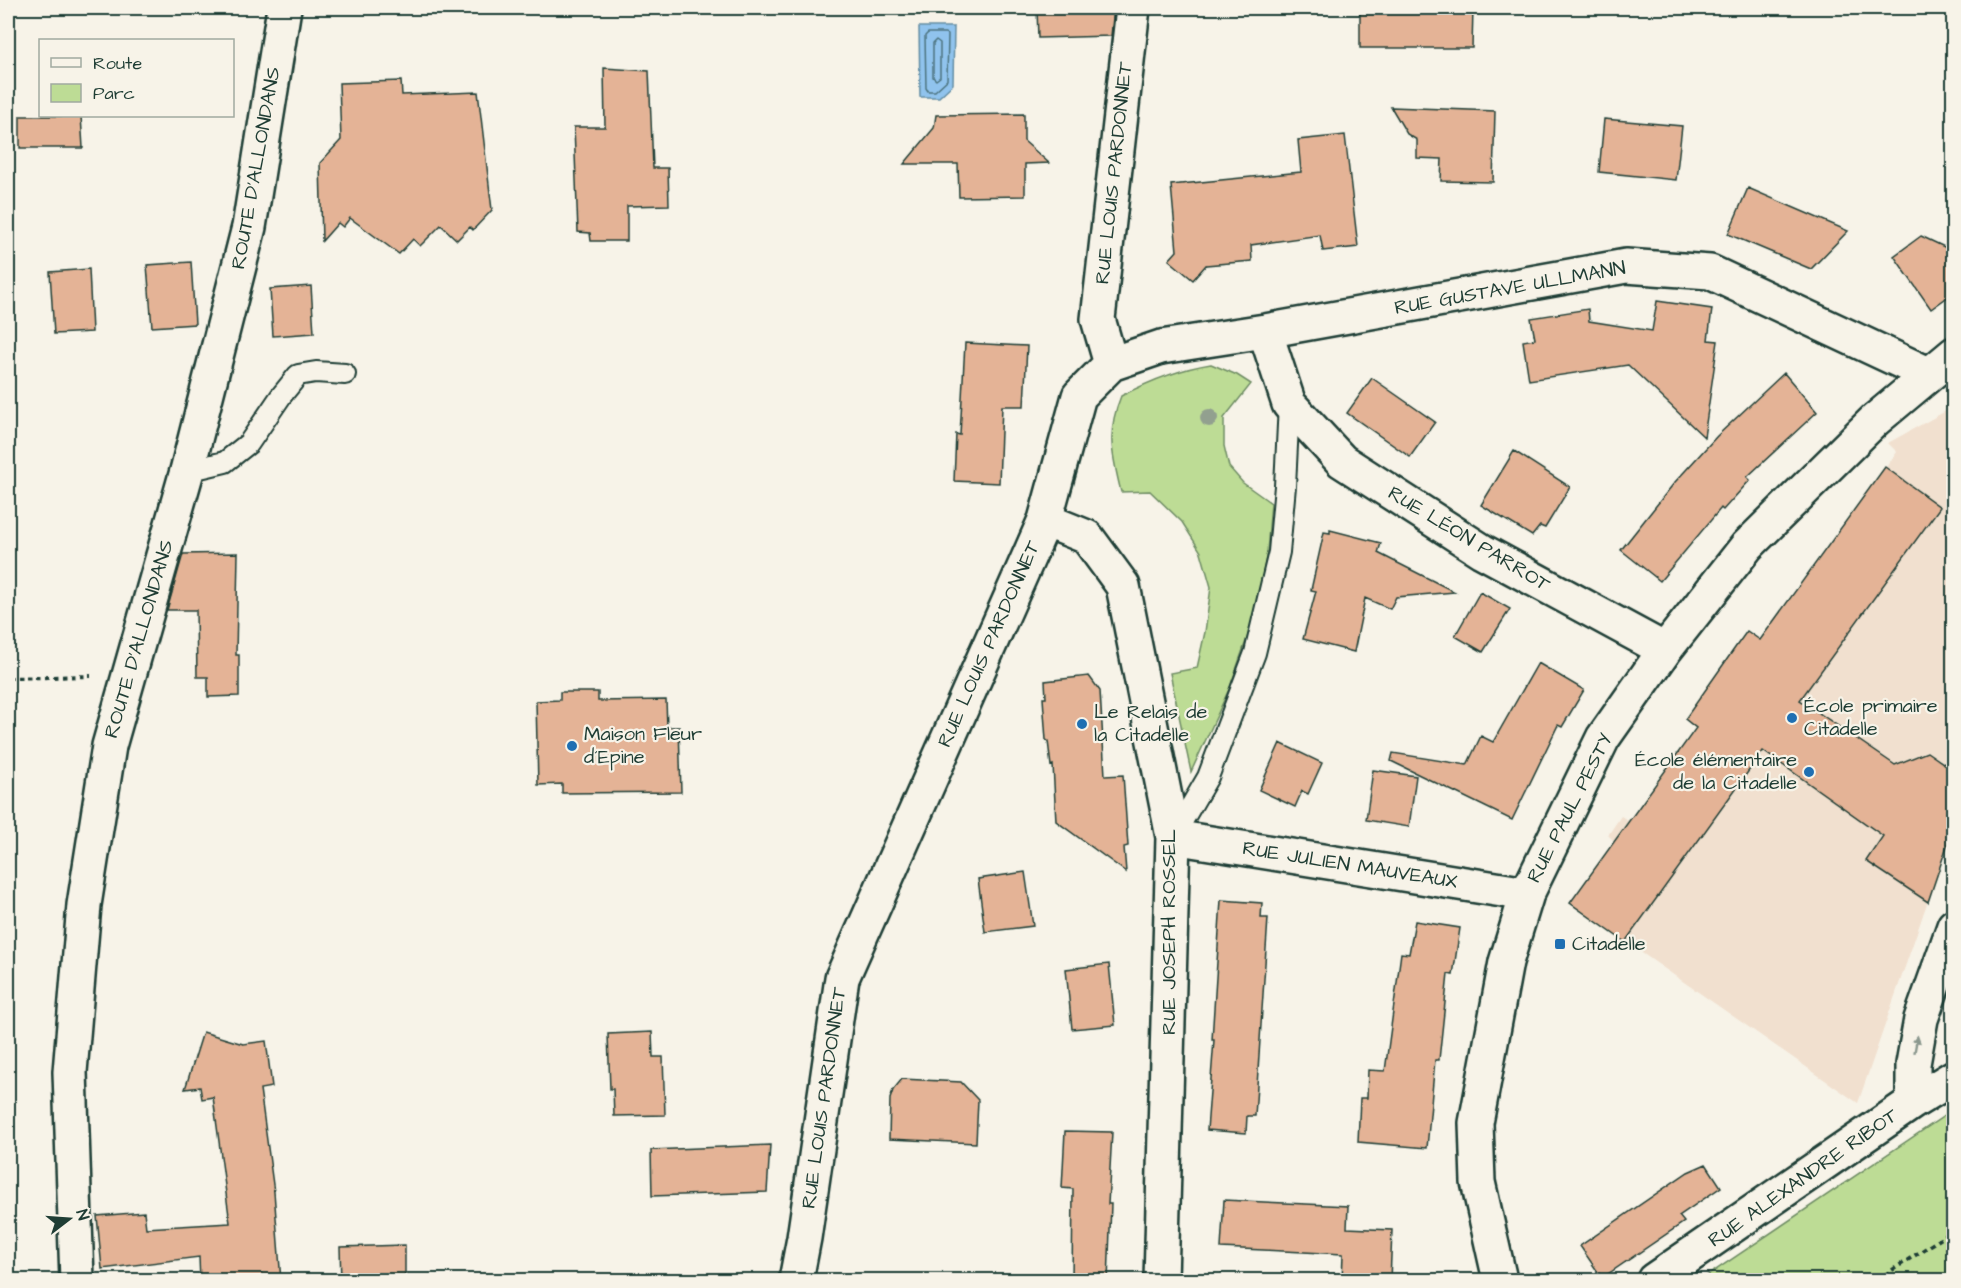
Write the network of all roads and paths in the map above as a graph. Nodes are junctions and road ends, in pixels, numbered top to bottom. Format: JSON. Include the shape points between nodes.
{"nodes":[{"id":1,"x":284,"y":8,"type":"edge"},
{"id":2,"x":1133,"y":8,"type":"edge"},
{"id":3,"x":1265,"y":332,"type":"junction"},
{"id":4,"x":1953,"y":354,"type":"edge"},
{"id":5,"x":1111,"y":364,"type":"junction"},
{"id":6,"x":345,"y":374,"type":"dead end"},
{"id":7,"x":1928,"y":374,"type":"junction"},
{"id":8,"x":1289,"y":404,"type":"junction"},
{"id":9,"x":187,"y":471,"type":"junction"},
{"id":10,"x":1045,"y":520,"type":"junction"},
{"id":11,"x":1665,"y":650,"type":"junction"},
{"id":12,"x":129,"y":675,"type":"junction"},
{"id":13,"x":8,"y":678,"type":"edge"},
{"id":14,"x":1173,"y":837,"type":"junction"},
{"id":15,"x":1527,"y":894,"type":"junction"},
{"id":16,"x":1953,"y":926,"type":"edge"},
{"id":17,"x":1953,"y":1077,"type":"edge"},
{"id":18,"x":1913,"y":1102,"type":"junction"},
{"id":19,"x":1953,"y":1230,"type":"edge"},
{"id":20,"x":77,"y":1281,"type":"edge"},
{"id":21,"x":796,"y":1281,"type":"edge"},
{"id":22,"x":1161,"y":1281,"type":"edge"},
{"id":23,"x":1500,"y":1281,"type":"edge"},
{"id":24,"x":1654,"y":1281,"type":"edge"},
{"id":25,"x":1877,"y":1281,"type":"edge"}],
"edges":[{"from":1,"to":9,"type":"street","name":"ROUTE D'ALLONDANS","via":[[249,227]]},
{"from":2,"to":5,"type":"street","name":"RUE LOUIS PARDONNET","via":[[1098,319]]},
{"from":3,"to":5,"type":"street","name":"RUE GUSTAVE ULLMANN","via":[[1161,347]]},
{"from":3,"to":7,"type":"street","name":"RUE GUSTAVE ULLMANN","via":[[1626,266],[1710,272]]},
{"from":3,"to":8,"type":"street","name":"RUE LÉON PARROT"},
{"from":4,"to":7,"type":"street","name":"RUE PAUL PESTY"},
{"from":5,"to":10,"type":"street","name":"RUE LOUIS PARDONNET","via":[[1079,396]]},
{"from":6,"to":9,"type":"lane","via":[[298,375],[249,443],[225,462]]},
{"from":7,"to":11,"type":"street","name":"RUE PAUL PESTY","via":[[1875,420],[1748,546]]},
{"from":8,"to":11,"type":"street","name":"RUE LÉON PARROT","via":[[1342,461],[1482,551]]},
{"from":8,"to":14,"type":"lane","name":"RUE LÉON PARROT","via":[[1279,552],[1255,653],[1208,777]]},
{"from":9,"to":12,"type":"street","name":"ROUTE D'ALLONDANS"},
{"from":10,"to":14,"type":"street","name":"RUE JOSEPH ROSSEL","via":[[1087,537],[1123,586]]},
{"from":10,"to":21,"type":"street","name":"RUE LOUIS PARDONNET","via":[[842,978]]},
{"from":11,"to":15,"type":"street","name":"RUE PAUL PESTY","via":[[1603,738]]},
{"from":12,"to":13,"type":"path"},
{"from":12,"to":20,"type":"street","name":"ROUTE D'ALLONDANS","via":[[109,746],[88,882],[72,1048]]},
{"from":14,"to":15,"type":"street","name":"RUE JULIEN MAUVEAUX"},
{"from":14,"to":22,"type":"street","name":"RUE JOSEPH ROSSEL"},
{"from":15,"to":23,"type":"street","name":"RUE PAUL PESTY","via":[[1506,962],[1476,1123],[1478,1182]]},
{"from":18,"to":16,"type":"street","one_way":true,"via":[[1913,1064],[1921,1019]]},
{"from":17,"to":18,"type":"street","name":"RUE ALEXANDRE RIBOT"},
{"from":18,"to":24,"type":"street","name":"RUE ALEXANDRE RIBOT"},
{"from":19,"to":25,"type":"path"}]}
